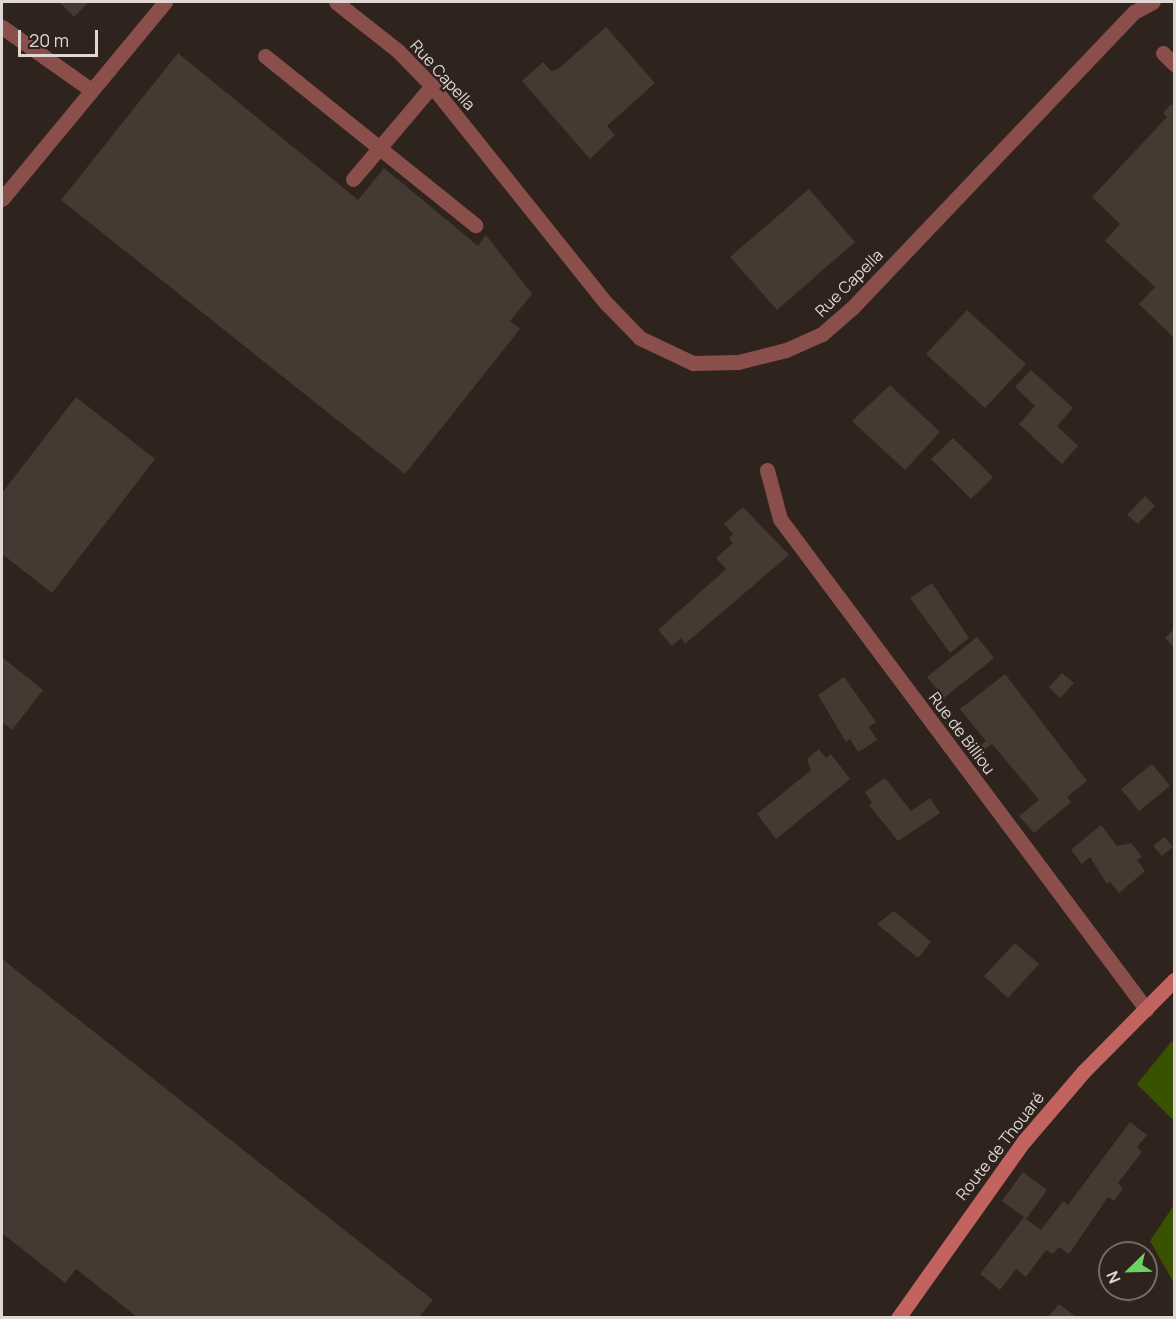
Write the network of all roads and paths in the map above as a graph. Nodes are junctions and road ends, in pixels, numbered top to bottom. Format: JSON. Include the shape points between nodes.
{"nodes":[{"id":1,"x":165,"y":2,"type":"edge"},
{"id":2,"x":336,"y":2,"type":"edge"},
{"id":3,"x":1153,"y":2,"type":"edge"},
{"id":4,"x":2,"y":27,"type":"edge"},
{"id":5,"x":1163,"y":52,"type":"dead end"},
{"id":6,"x":265,"y":56,"type":"dead end"},
{"id":7,"x":1174,"y":64,"type":"edge"},
{"id":8,"x":432,"y":86,"type":"junction"},
{"id":9,"x":90,"y":89,"type":"junction"},
{"id":10,"x":378,"y":150,"type":"junction"},
{"id":11,"x":353,"y":179,"type":"dead end"},
{"id":12,"x":2,"y":199,"type":"edge"},
{"id":13,"x":475,"y":225,"type":"dead end"},
{"id":14,"x":767,"y":470,"type":"dead end"},
{"id":15,"x":1174,"y":980,"type":"edge"},
{"id":16,"x":1146,"y":1010,"type":"junction"},
{"id":17,"x":898,"y":1317,"type":"edge"}],
"edges":[{"from":1,"to":9,"type":"street"},
{"from":2,"to":8,"type":"street","name":"Rue Capella","via":[[398,51]]},
{"from":3,"to":8,"type":"street","name":"Rue Capella","via":[[1134,12],[852,308],[822,334],[786,350],[738,362],[693,363],[640,338],[606,303]]},
{"from":4,"to":9,"type":"street"},
{"from":5,"to":7,"type":"street"},
{"from":6,"to":10,"type":"street"},
{"from":8,"to":10,"type":"street"},
{"from":9,"to":12,"type":"street"},
{"from":10,"to":11,"type":"street"},
{"from":10,"to":13,"type":"street"},
{"from":14,"to":16,"type":"street","name":"Rue de Billiou","via":[[780,519]]},
{"from":15,"to":16,"type":"main road","name":"Route de Thouaré"},
{"from":16,"to":17,"type":"main road","name":"Route de Thouaré","via":[[1084,1071],[1024,1142]]}]}
